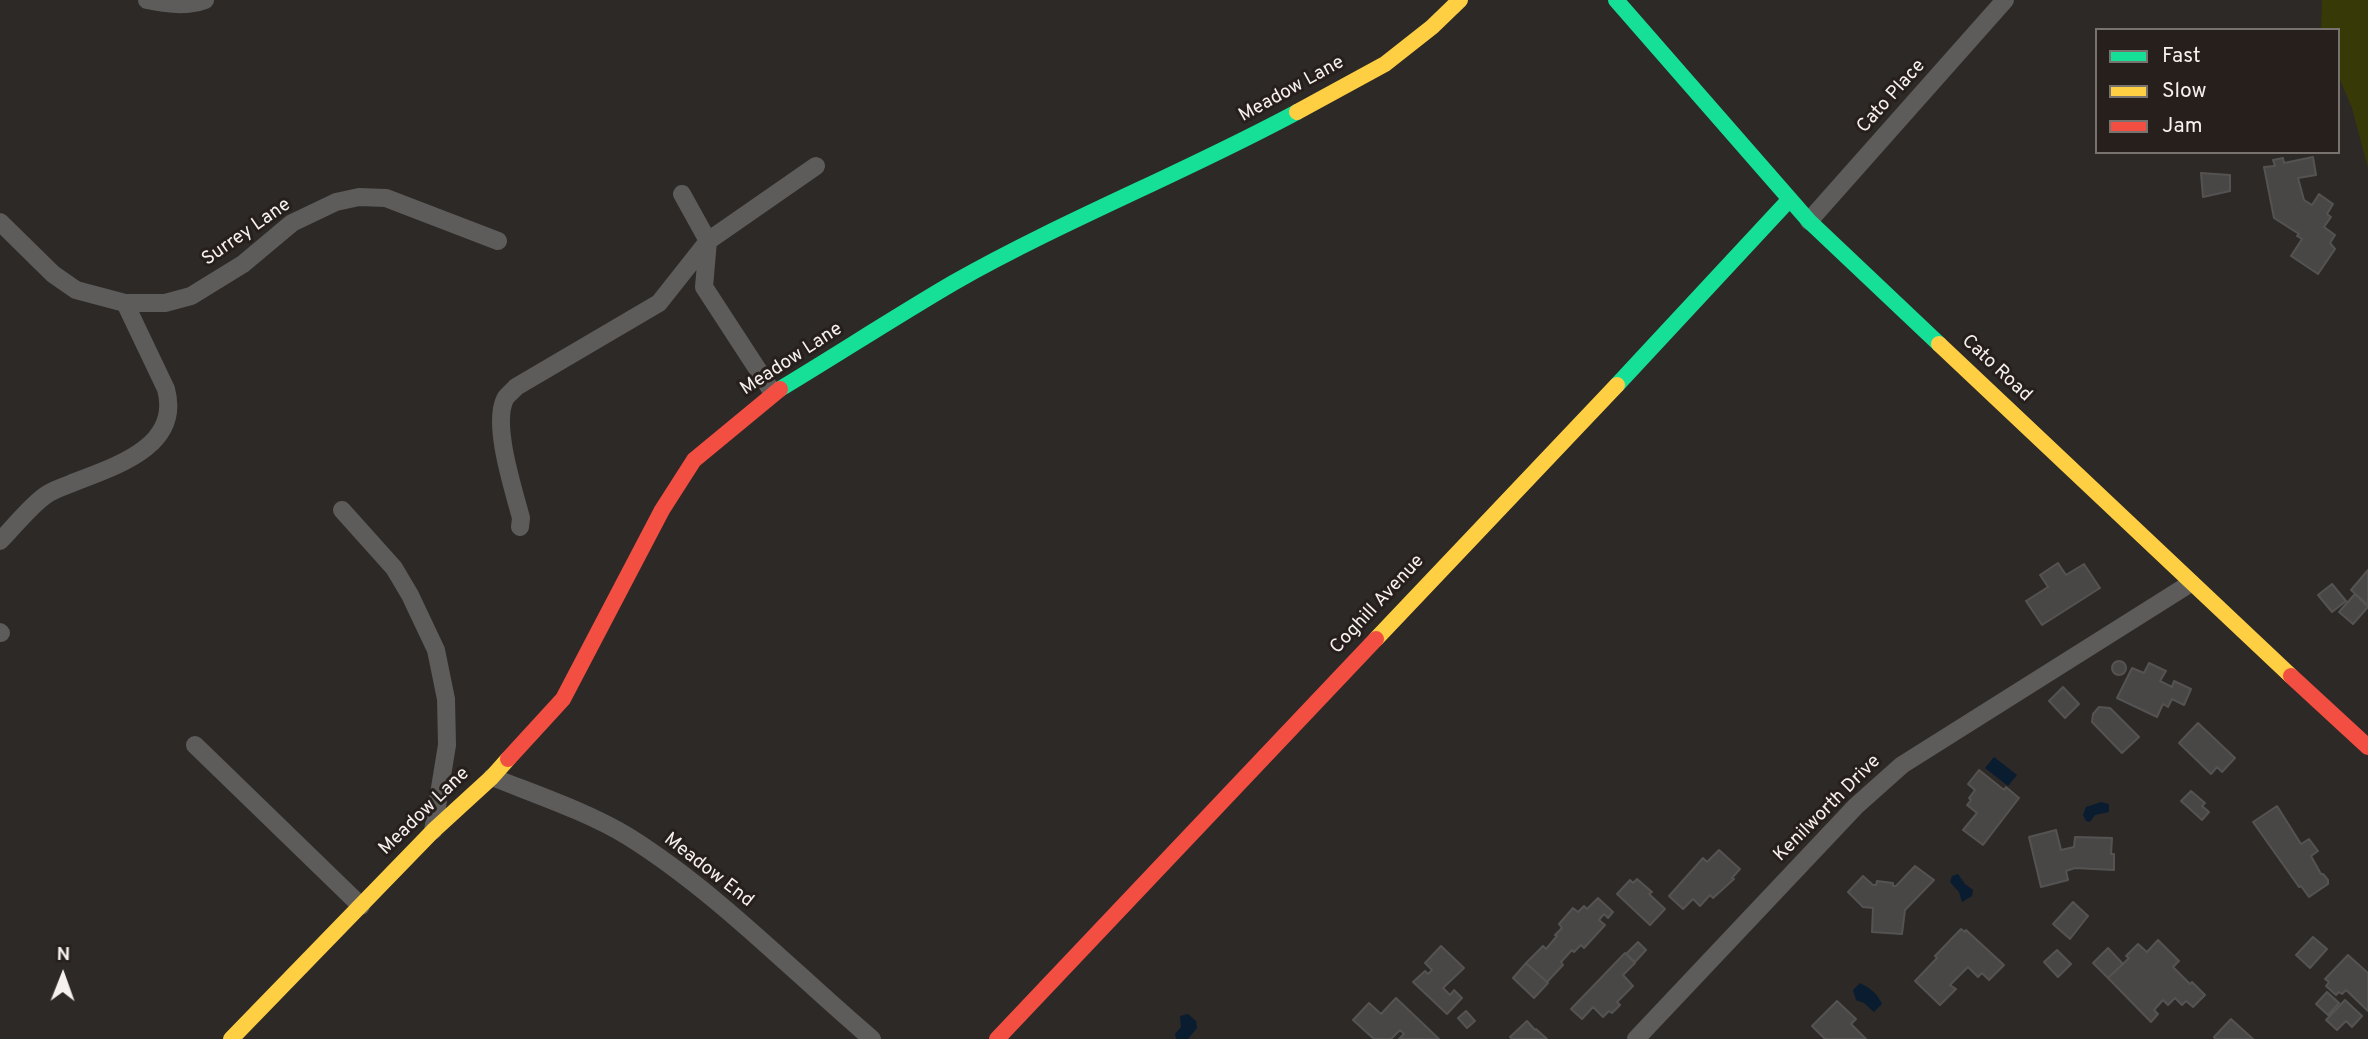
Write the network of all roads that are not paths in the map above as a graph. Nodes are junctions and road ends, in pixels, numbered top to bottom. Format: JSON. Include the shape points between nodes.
{"nodes":[{"id":1,"x":147,"y":0,"type":"edge"},
{"id":2,"x":205,"y":0,"type":"edge"},
{"id":3,"x":1460,"y":0,"type":"edge"},
{"id":4,"x":1616,"y":0,"type":"edge"},
{"id":5,"x":2006,"y":0,"type":"edge"},
{"id":6,"x":816,"y":166,"type":"dead end"},
{"id":7,"x":682,"y":194,"type":"dead end"},
{"id":8,"x":1789,"y":200,"type":"junction"},
{"id":9,"x":1809,"y":221,"type":"junction"},
{"id":10,"x":0,"y":222,"type":"edge"},
{"id":11,"x":498,"y":241,"type":"dead end"},
{"id":12,"x":708,"y":241,"type":"junction"},
{"id":13,"x":125,"y":303,"type":"junction"},
{"id":14,"x":773,"y":393,"type":"junction"},
{"id":15,"x":342,"y":510,"type":"dead end"},
{"id":16,"x":520,"y":527,"type":"dead end"},
{"id":17,"x":0,"y":541,"type":"edge"},
{"id":18,"x":2190,"y":583,"type":"junction"},
{"id":19,"x":195,"y":746,"type":"dead end"},
{"id":20,"x":2368,"y":747,"type":"edge"},
{"id":21,"x":492,"y":777,"type":"junction"},
{"id":22,"x":433,"y":831,"type":"junction"},
{"id":23,"x":360,"y":906,"type":"junction"},
{"id":24,"x":231,"y":1039,"type":"edge"},
{"id":25,"x":872,"y":1039,"type":"edge"},
{"id":26,"x":997,"y":1039,"type":"edge"},
{"id":27,"x":1636,"y":1039,"type":"edge"}],
"edges":[{"from":1,"to":2,"type":"street","via":[[192,5]]},
{"from":3,"to":14,"type":"street","name":"Meadow Lane","via":[[1385,64],[1226,150],[954,283]]},
{"from":4,"to":8,"type":"street","name":"Cato Road"},
{"from":5,"to":9,"type":"street","name":"Cato Place"},
{"from":6,"to":12,"type":"street"},
{"from":7,"to":12,"type":"street"},
{"from":8,"to":9,"type":"street","name":"Cato Road"},
{"from":8,"to":26,"type":"street","name":"Coghill Avenue"},
{"from":9,"to":18,"type":"street","name":"Cato Road"},
{"from":10,"to":13,"type":"street","name":"Surrey Lane","via":[[76,290]]},
{"from":11,"to":13,"type":"street","name":"Surrey Lane","via":[[386,198],[359,197],[336,202],[292,223],[243,264],[191,296],[164,303]]},
{"from":12,"to":14,"type":"street","via":[[704,287]]},
{"from":12,"to":16,"type":"street","via":[[659,303],[516,387],[505,399],[503,446],[522,518]]},
{"from":13,"to":17,"type":"street","via":[[166,389],[169,419],[132,458],[46,495]]},
{"from":14,"to":21,"type":"street","name":"Meadow Lane","via":[[694,460],[662,510],[563,699]]},
{"from":15,"to":22,"type":"street","via":[[394,568],[436,650],[446,699],[447,745]]},
{"from":18,"to":20,"type":"street","name":"Cato Road"},
{"from":18,"to":27,"type":"street","name":"Kenilworth Drive","via":[[1894,772],[1856,806]]},
{"from":19,"to":23,"type":"street"},
{"from":21,"to":22,"type":"street","name":"Meadow Lane"},
{"from":21,"to":25,"type":"street","name":"Meadow End","via":[[628,836],[741,922]]},
{"from":22,"to":23,"type":"street","name":"Meadow Lane"},
{"from":23,"to":24,"type":"street","name":"Meadow Lane"}]}
